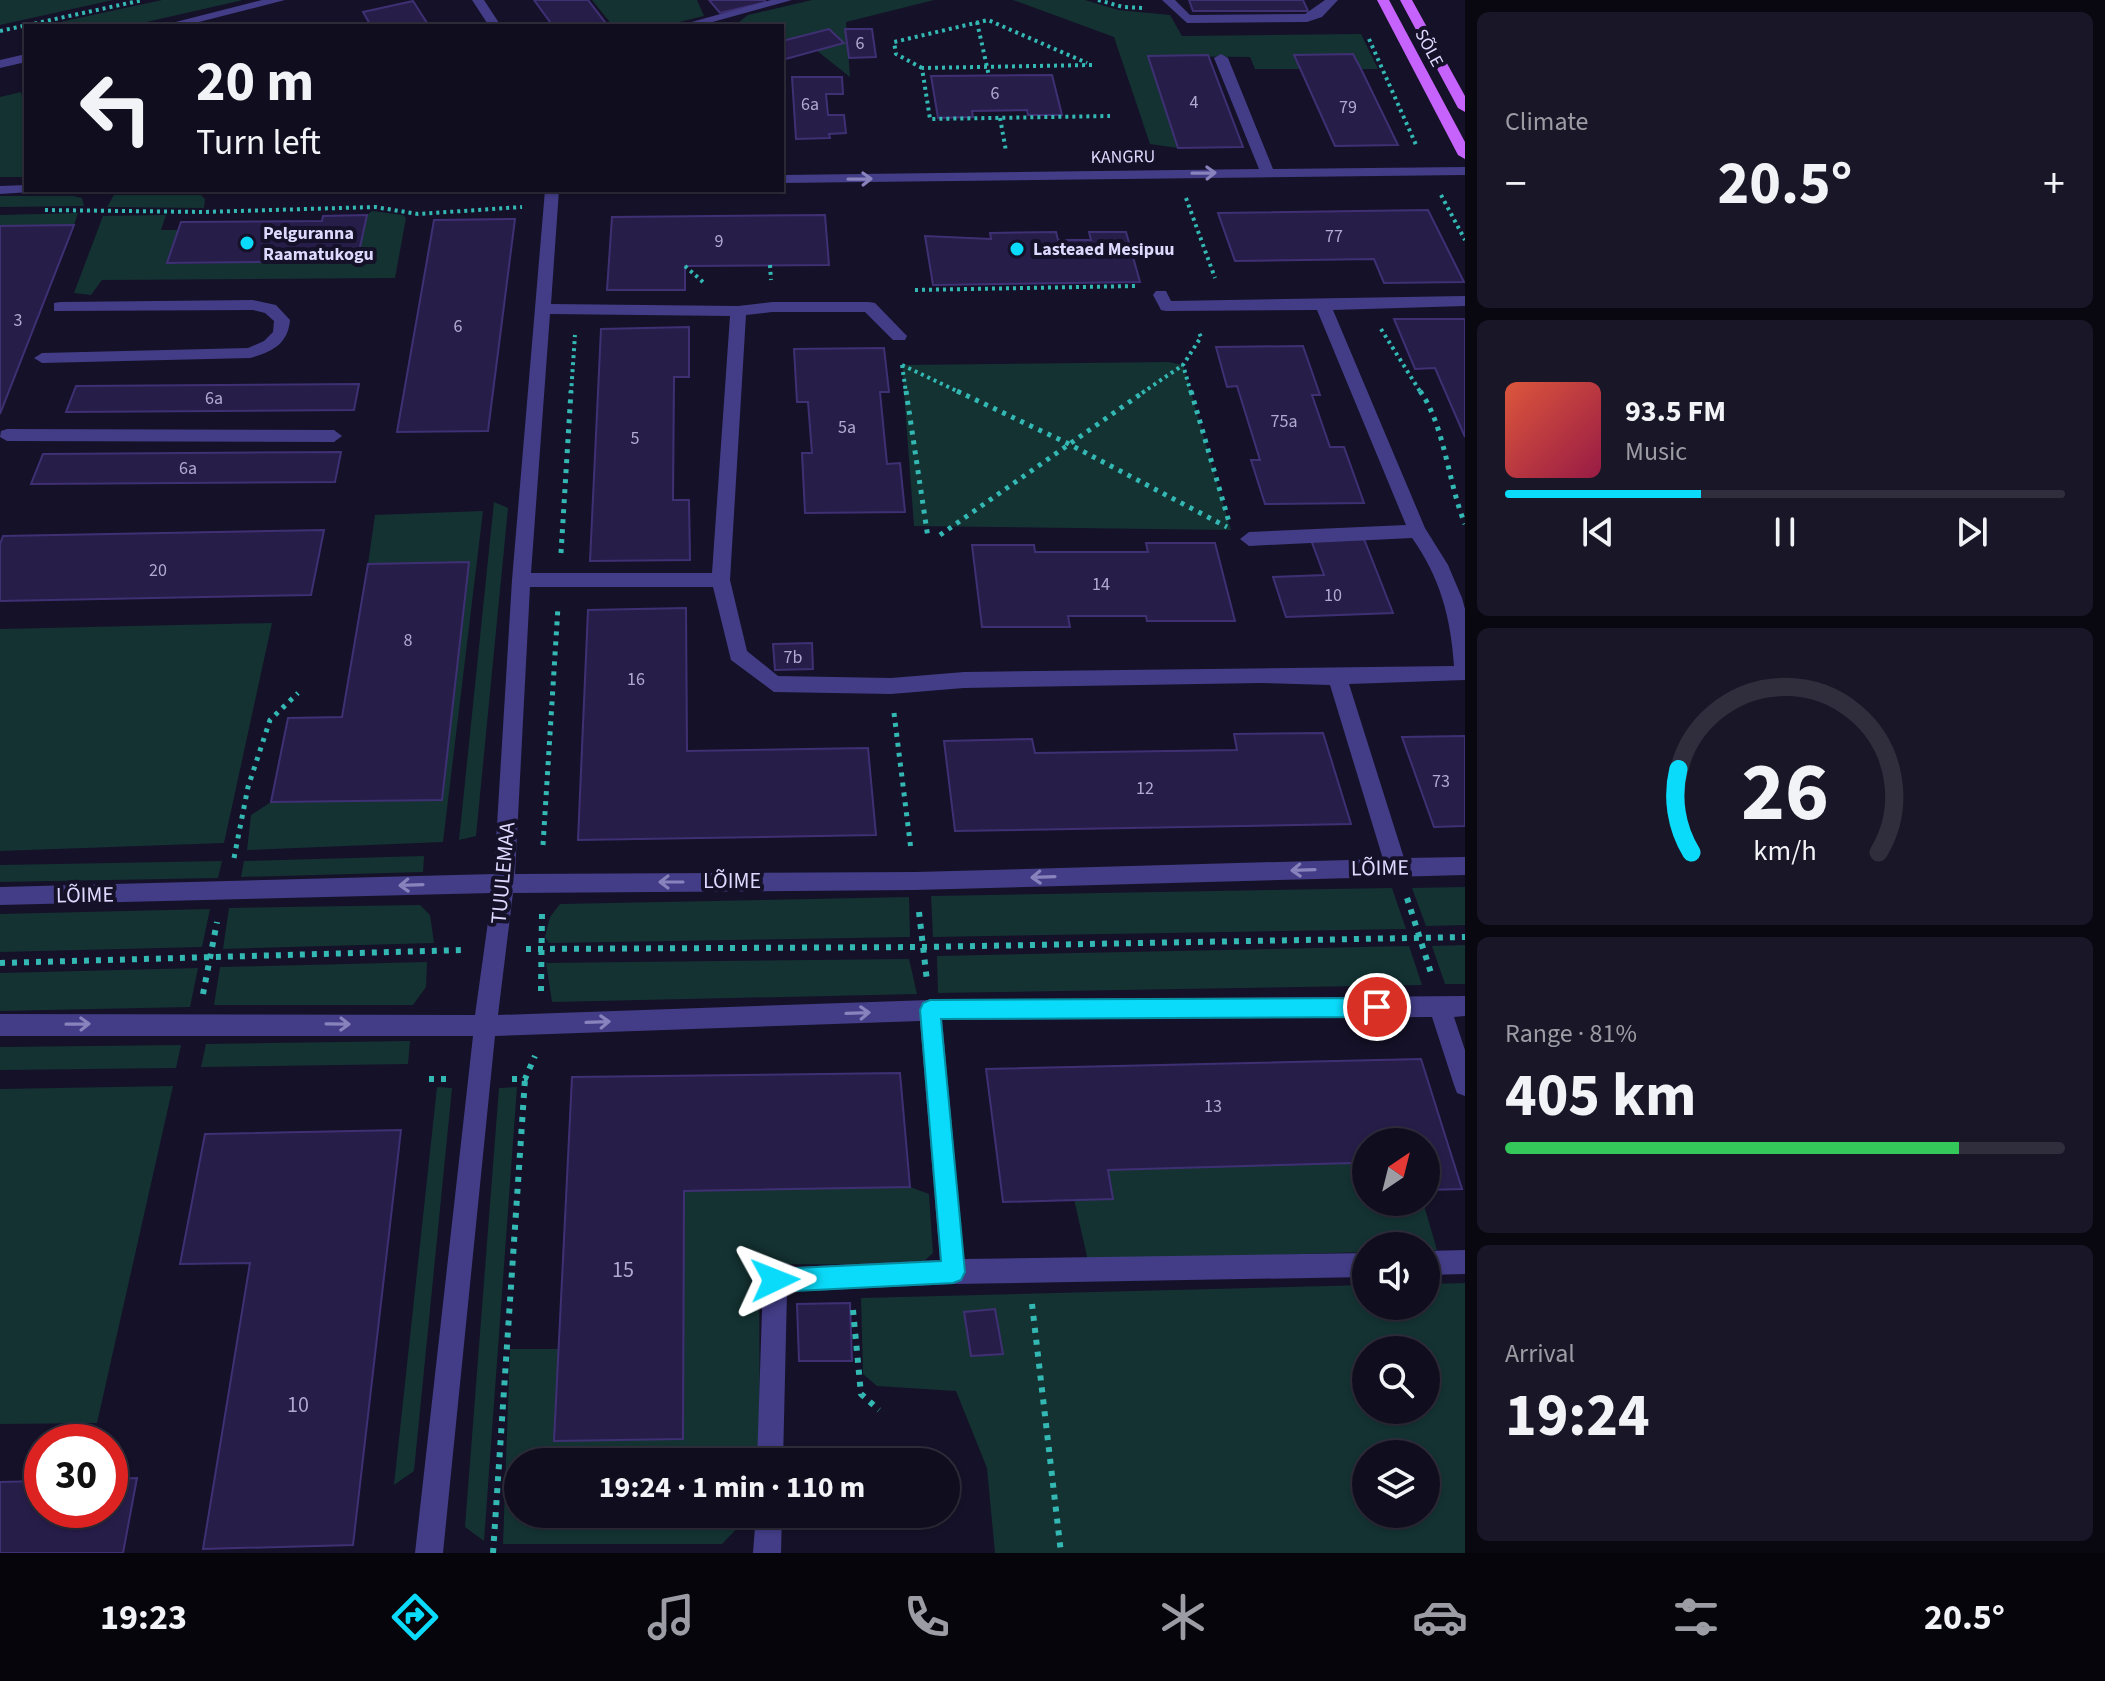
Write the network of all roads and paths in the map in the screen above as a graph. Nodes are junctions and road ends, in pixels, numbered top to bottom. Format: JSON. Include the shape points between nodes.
{"nodes":[{"id":1,"x":143,"y":0,"type":"edge"},
{"id":2,"x":279,"y":0,"type":"edge"},
{"id":3,"x":478,"y":0,"type":"edge"},
{"id":4,"x":786,"y":0,"type":"edge"},
{"id":5,"x":1098,"y":0,"type":"edge"},
{"id":6,"x":1332,"y":0,"type":"edge"},
{"id":7,"x":1383,"y":0,"type":"edge"},
{"id":8,"x":1406,"y":0,"type":"edge"},
{"id":9,"x":1170,"y":3,"type":"edge"},
{"id":10,"x":977,"y":22,"type":"junction"},
{"id":11,"x":32,"y":24,"type":"edge"},
{"id":12,"x":175,"y":24,"type":"edge"},
{"id":13,"x":494,"y":24,"type":"edge"},
{"id":14,"x":704,"y":24,"type":"edge"},
{"id":15,"x":24,"y":26,"type":"edge"},
{"id":16,"x":1363,"y":27,"type":"dead end"},
{"id":17,"x":0,"y":31,"type":"edge"},
{"id":18,"x":24,"y":58,"type":"edge"},
{"id":19,"x":1221,"y":58,"type":"dead end"},
{"id":20,"x":0,"y":64,"type":"edge"},
{"id":21,"x":987,"y":67,"type":"junction"},
{"id":22,"x":922,"y":68,"type":"junction"},
{"id":23,"x":989,"y":76,"type":"dead end"},
{"id":24,"x":1465,"y":108,"type":"edge"},
{"id":25,"x":1110,"y":116,"type":"dead end"},
{"id":26,"x":1000,"y":118,"type":"junction"},
{"id":27,"x":1006,"y":152,"type":"dead end"},
{"id":28,"x":1465,"y":155,"type":"edge"},
{"id":29,"x":1465,"y":171,"type":"edge"},
{"id":30,"x":1267,"y":172,"type":"junction"},
{"id":31,"x":1429,"y":172,"type":"junction"},
{"id":32,"x":784,"y":179,"type":"edge"},
{"id":33,"x":24,"y":189,"type":"edge"},
{"id":34,"x":0,"y":190,"type":"edge"},
{"id":35,"x":552,"y":192,"type":"edge"},
{"id":36,"x":1186,"y":198,"type":"dead end"},
{"id":37,"x":527,"y":207,"type":"dead end"},
{"id":38,"x":31,"y":210,"type":"dead end"},
{"id":39,"x":1465,"y":240,"type":"edge"},
{"id":40,"x":1143,"y":285,"type":"dead end"},
{"id":41,"x":915,"y":290,"type":"dead end"},
{"id":42,"x":1161,"y":295,"type":"dead end"},
{"id":43,"x":1465,"y":301,"type":"edge"},
{"id":44,"x":1367,"y":304,"type":"junction"},
{"id":45,"x":1323,"y":305,"type":"junction"},
{"id":46,"x":1188,"y":306,"type":"junction"},
{"id":47,"x":1225,"y":306,"type":"junction"},
{"id":48,"x":60,"y":307,"type":"dead end"},
{"id":49,"x":544,"y":309,"type":"junction"},
{"id":50,"x":576,"y":309,"type":"junction"},
{"id":51,"x":738,"y":311,"type":"junction"},
{"id":52,"x":899,"y":336,"type":"joint"},
{"id":53,"x":42,"y":358,"type":"dead end"},
{"id":54,"x":902,"y":365,"type":"junction"},
{"id":55,"x":1183,"y":365,"type":"junction"},
{"id":56,"x":7,"y":435,"type":"dead end"},
{"id":57,"x":334,"y":436,"type":"dead end"},
{"id":58,"x":1067,"y":443,"type":"junction"},
{"id":59,"x":1465,"y":524,"type":"edge"},
{"id":60,"x":1417,"y":531,"type":"junction"},
{"id":61,"x":940,"y":535,"type":"dead end"},
{"id":62,"x":928,"y":538,"type":"dead end"},
{"id":63,"x":1249,"y":539,"type":"dead end"},
{"id":64,"x":521,"y":580,"type":"junction"},
{"id":65,"x":560,"y":580,"type":"junction"},
{"id":66,"x":721,"y":580,"type":"junction"},
{"id":67,"x":1464,"y":673,"type":"edge"},
{"id":68,"x":1337,"y":677,"type":"junction"},
{"id":69,"x":891,"y":686,"type":"junction"},
{"id":70,"x":298,"y":693,"type":"dead end"},
{"id":71,"x":543,"y":845,"type":"junction"},
{"id":72,"x":506,"y":846,"type":"junction"},
{"id":73,"x":1465,"y":866,"type":"edge"},
{"id":74,"x":1396,"y":867,"type":"junction"},
{"id":75,"x":915,"y":881,"type":"junction"},
{"id":76,"x":543,"y":882,"type":"junction"},
{"id":77,"x":504,"y":883,"type":"junction"},
{"id":78,"x":224,"y":892,"type":"junction"},
{"id":79,"x":0,"y":896,"type":"edge"},
{"id":80,"x":1465,"y":937,"type":"edge"},
{"id":81,"x":1422,"y":940,"type":"junction"},
{"id":82,"x":924,"y":947,"type":"junction"},
{"id":83,"x":541,"y":948,"type":"junction"},
{"id":84,"x":495,"y":949,"type":"junction"},
{"id":85,"x":210,"y":957,"type":"junction"},
{"id":86,"x":0,"y":963,"type":"edge"},
{"id":87,"x":1465,"y":1006,"type":"edge"},
{"id":88,"x":1440,"y":1007,"type":"junction"},
{"id":89,"x":930,"y":1010,"type":"junction"},
{"id":90,"x":198,"y":1023,"type":"junction"},
{"id":91,"x":540,"y":1024,"type":"junction"},
{"id":92,"x":0,"y":1025,"type":"edge"},
{"id":93,"x":485,"y":1026,"type":"junction"},
{"id":94,"x":525,"y":1079,"type":"dead end"},
{"id":95,"x":1465,"y":1085,"type":"edge"},
{"id":96,"x":1465,"y":1262,"type":"edge"},
{"id":97,"x":1440,"y":1263,"type":"edge"},
{"id":98,"x":1352,"y":1265,"type":"edge"},
{"id":99,"x":953,"y":1272,"type":"junction"},
{"id":100,"x":1029,"y":1273,"type":"junction"},
{"id":101,"x":851,"y":1277,"type":"junction"},
{"id":102,"x":879,"y":1410,"type":"dead end"},
{"id":103,"x":770,"y":1448,"type":"edge"},
{"id":104,"x":768,"y":1528,"type":"edge"},
{"id":105,"x":429,"y":1553,"type":"edge"},
{"id":106,"x":493,"y":1553,"type":"edge"},
{"id":107,"x":767,"y":1553,"type":"edge"},
{"id":108,"x":1061,"y":1553,"type":"edge"}],
"edges":[{"from":1,"to":11,"type":"path"},
{"from":2,"to":12,"type":"street"},
{"from":3,"to":13,"type":"street"},
{"from":4,"to":14,"type":"street"},
{"from":5,"to":9,"type":"path","via":[[1161,9]]},
{"from":6,"to":9,"type":"street","via":[[1307,18],[1187,19]]},
{"from":7,"to":28,"type":"main road","name":"SÕLE"},
{"from":8,"to":24,"type":"main road","name":"SÕLE"},
{"from":10,"to":21,"type":"path"},
{"from":10,"to":21,"type":"path","via":[[988,20],[1092,65]]},
{"from":10,"to":22,"type":"path","via":[[894,42],[896,54]]},
{"from":15,"to":17,"type":"path"},
{"from":16,"to":31,"type":"path"},
{"from":18,"to":20,"type":"street"},
{"from":19,"to":30,"type":"street"},
{"from":21,"to":22,"type":"path"},
{"from":21,"to":23,"type":"path"},
{"from":22,"to":26,"type":"path","via":[[930,119]]},
{"from":25,"to":26,"type":"path"},
{"from":26,"to":27,"type":"path"},
{"from":29,"to":31,"type":"street","name":"KANGRU"},
{"from":30,"to":31,"type":"street","name":"KANGRU"},
{"from":32,"to":30,"type":"street","name":"KANGRU","one_way":true},
{"from":31,"to":39,"type":"path"},
{"from":33,"to":34,"type":"street"},
{"from":35,"to":49,"type":"street","name":"TUULEMAA"},
{"from":36,"to":47,"type":"path"},
{"from":37,"to":38,"type":"path","via":[[418,214],[375,207]]},
{"from":40,"to":41,"type":"path"},
{"from":42,"to":46,"type":"street","via":[[1166,306]]},
{"from":43,"to":44,"type":"street"},
{"from":44,"to":45,"type":"street"},
{"from":44,"to":59,"type":"path","via":[[1425,398]]},
{"from":45,"to":47,"type":"street"},
{"from":45,"to":60,"type":"street"},
{"from":46,"to":47,"type":"street"},
{"from":46,"to":55,"type":"path","via":[[1201,337]]},
{"from":48,"to":53,"type":"street","via":[[253,305],[270,309],[282,320],[281,334],[250,353]]},
{"from":49,"to":50,"type":"street"},
{"from":49,"to":64,"type":"street","name":"TUULEMAA"},
{"from":50,"to":51,"type":"street"},
{"from":50,"to":65,"type":"path"},
{"from":51,"to":52,"type":"street","via":[[869,307]]},
{"from":51,"to":66,"type":"street"},
{"from":52,"to":54,"type":"path"},
{"from":54,"to":58,"type":"path"},
{"from":54,"to":62,"type":"path"},
{"from":55,"to":58,"type":"path"},
{"from":55,"to":58,"type":"path","via":[[1231,530]]},
{"from":56,"to":57,"type":"street"},
{"from":58,"to":61,"type":"path"},
{"from":60,"to":63,"type":"street"},
{"from":60,"to":67,"type":"street","via":[[1439,559],[1461,623]]},
{"from":64,"to":65,"type":"street"},
{"from":64,"to":72,"type":"street","name":"TUULEMAA"},
{"from":65,"to":66,"type":"street"},
{"from":65,"to":71,"type":"path"},
{"from":66,"to":69,"type":"street","via":[[738,655],[774,684]]},
{"from":67,"to":68,"type":"street"},
{"from":68,"to":69,"type":"street","via":[[979,680]]},
{"from":68,"to":74,"type":"street"},
{"from":69,"to":75,"type":"path"},
{"from":70,"to":78,"type":"path","via":[[270,720]]},
{"from":71,"to":72,"type":"path"},
{"from":71,"to":76,"type":"path"},
{"from":72,"to":77,"type":"street","name":"TUULEMAA"},
{"from":73,"to":74,"type":"street","name":"LÕIME"},
{"from":74,"to":75,"type":"street","name":"LÕIME","one_way":true},
{"from":74,"to":81,"type":"path"},
{"from":75,"to":76,"type":"street","name":"LÕIME","one_way":true},
{"from":75,"to":82,"type":"path"},
{"from":76,"to":77,"type":"street","name":"LÕIME"},
{"from":76,"to":83,"type":"path"},
{"from":77,"to":78,"type":"street","name":"LÕIME","one_way":true},
{"from":77,"to":84,"type":"street","name":"TUULEMAA"},
{"from":78,"to":79,"type":"street","name":"LÕIME"},
{"from":78,"to":85,"type":"path"},
{"from":80,"to":81,"type":"path"},
{"from":81,"to":82,"type":"path"},
{"from":81,"to":88,"type":"path"},
{"from":82,"to":83,"type":"path"},
{"from":82,"to":89,"type":"path"},
{"from":83,"to":84,"type":"path"},
{"from":83,"to":91,"type":"path"},
{"from":84,"to":85,"type":"path"},
{"from":84,"to":93,"type":"street","name":"TUULEMAA"},
{"from":85,"to":86,"type":"path"},
{"from":85,"to":90,"type":"path"},
{"from":87,"to":88,"type":"street"},
{"from":88,"to":89,"type":"street"},
{"from":88,"to":95,"type":"street"},
{"from":91,"to":89,"type":"street","one_way":true},
{"from":89,"to":99,"type":"street"},
{"from":92,"to":90,"type":"street","one_way":true},
{"from":90,"to":93,"type":"street","one_way":true},
{"from":91,"to":93,"type":"street"},
{"from":93,"to":105,"type":"street","name":"TUULEMAA"},
{"from":94,"to":106,"type":"path"},
{"from":96,"to":97,"type":"street"},
{"from":98,"to":100,"type":"street"},
{"from":99,"to":100,"type":"street"},
{"from":99,"to":101,"type":"street"},
{"from":100,"to":108,"type":"path"},
{"from":101,"to":102,"type":"path","via":[[861,1394]]},
{"from":101,"to":103,"type":"street","via":[[775,1280]]},
{"from":104,"to":107,"type":"street"}]}
